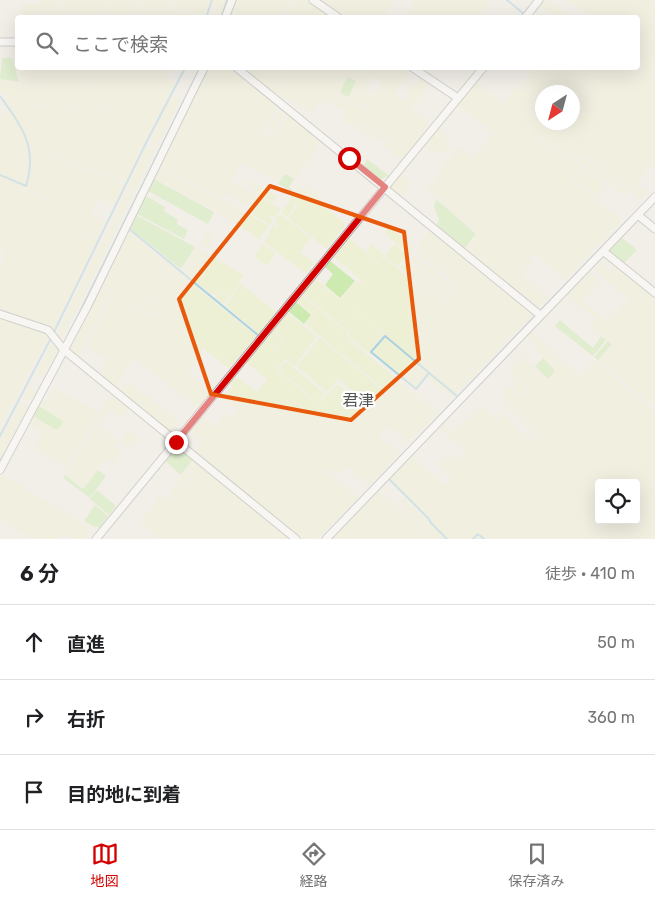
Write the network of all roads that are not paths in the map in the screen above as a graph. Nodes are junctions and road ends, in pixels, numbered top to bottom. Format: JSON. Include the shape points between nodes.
{"nodes":[{"id":1,"x":232,"y":0,"type":"edge"},
{"id":2,"x":313,"y":0,"type":"edge"},
{"id":3,"x":539,"y":0,"type":"edge"},
{"id":4,"x":226,"y":15,"type":"edge"},
{"id":5,"x":335,"y":15,"type":"edge"},
{"id":6,"x":527,"y":15,"type":"edge"},
{"id":7,"x":0,"y":42,"type":"edge"},
{"id":8,"x":15,"y":42,"type":"edge"},
{"id":9,"x":203,"y":70,"type":"edge"},
{"id":10,"x":239,"y":70,"type":"edge"},
{"id":11,"x":416,"y":70,"type":"edge"},
{"id":12,"x":481,"y":70,"type":"edge"},
{"id":13,"x":456,"y":97,"type":"junction"},
{"id":14,"x":384,"y":186,"type":"junction"},
{"id":15,"x":655,"y":197,"type":"edge"},
{"id":16,"x":638,"y":214,"type":"junction"},
{"id":17,"x":655,"y":229,"type":"edge"},
{"id":18,"x":603,"y":251,"type":"junction"},
{"id":19,"x":655,"y":293,"type":"edge"},
{"id":20,"x":0,"y":314,"type":"edge"},
{"id":21,"x":539,"y":314,"type":"junction"},
{"id":22,"x":64,"y":350,"type":"junction"},
{"id":23,"x":175,"y":441,"type":"junction"},
{"id":24,"x":0,"y":470,"type":"edge"},
{"id":25,"x":96,"y":539,"type":"edge"},
{"id":26,"x":296,"y":539,"type":"edge"},
{"id":27,"x":326,"y":539,"type":"edge"}],
"edges":[{"from":1,"to":4,"type":"street"},
{"from":2,"to":5,"type":"street"},
{"from":3,"to":6,"type":"street"},
{"from":7,"to":8,"type":"street"},
{"from":9,"to":22,"type":"street"},
{"from":10,"to":14,"type":"street"},
{"from":11,"to":13,"type":"street"},
{"from":12,"to":13,"type":"street"},
{"from":13,"to":14,"type":"street"},
{"from":14,"to":21,"type":"street"},
{"from":14,"to":23,"type":"street"},
{"from":15,"to":16,"type":"street"},
{"from":16,"to":17,"type":"street"},
{"from":16,"to":18,"type":"street"},
{"from":18,"to":19,"type":"street"},
{"from":18,"to":21,"type":"street"},
{"from":20,"to":22,"type":"street","via":[[48,330]]},
{"from":21,"to":27,"type":"street"},
{"from":22,"to":23,"type":"street"},
{"from":22,"to":24,"type":"street"},
{"from":23,"to":25,"type":"street"},
{"from":23,"to":26,"type":"street"}]}
